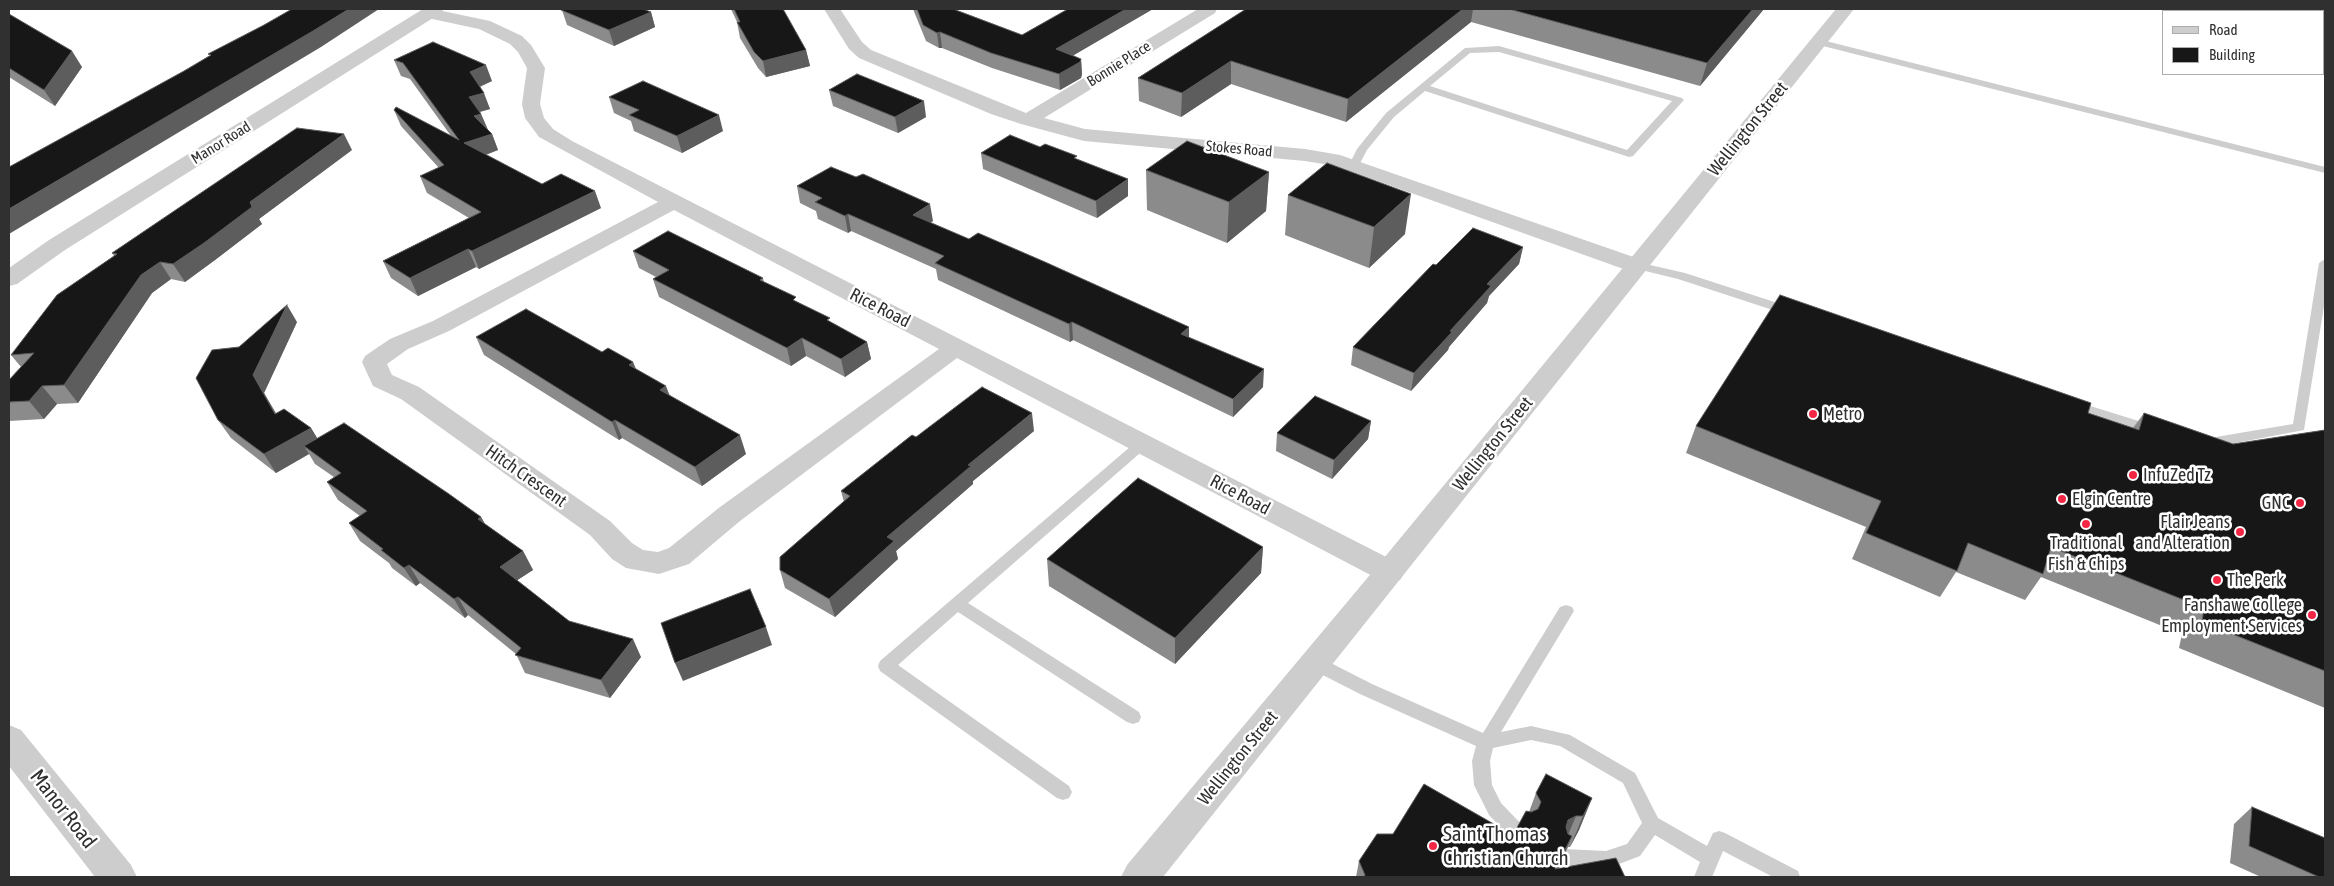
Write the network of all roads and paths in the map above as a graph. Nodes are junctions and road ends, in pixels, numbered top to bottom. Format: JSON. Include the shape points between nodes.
{"nodes":[{"id":1,"x":832,"y":9,"type":"edge"},
{"id":2,"x":1209,"y":9,"type":"edge"},
{"id":3,"x":1845,"y":9,"type":"edge"},
{"id":4,"x":432,"y":11,"type":"edge"},
{"id":5,"x":1818,"y":42,"type":"junction"},
{"id":6,"x":1423,"y":87,"type":"junction"},
{"id":7,"x":1028,"y":120,"type":"junction"},
{"id":8,"x":1354,"y":165,"type":"junction"},
{"id":9,"x":2325,"y":170,"type":"edge"},
{"id":10,"x":673,"y":202,"type":"junction"},
{"id":11,"x":2325,"y":263,"type":"edge"},
{"id":12,"x":1637,"y":266,"type":"junction"},
{"id":13,"x":9,"y":279,"type":"edge"},
{"id":14,"x":1801,"y":315,"type":"edge"},
{"id":15,"x":957,"y":347,"type":"junction"},
{"id":16,"x":2056,"y":399,"type":"edge"},
{"id":17,"x":2162,"y":433,"type":"edge"},
{"id":18,"x":2188,"y":442,"type":"edge"},
{"id":19,"x":1142,"y":444,"type":"junction"},
{"id":20,"x":1390,"y":572,"type":"junction"},
{"id":21,"x":957,"y":604,"type":"junction"},
{"id":22,"x":1566,"y":611,"type":"dead end"},
{"id":23,"x":1315,"y":663,"type":"junction"},
{"id":24,"x":1133,"y":717,"type":"dead end"},
{"id":25,"x":9,"y":740,"type":"edge"},
{"id":26,"x":1486,"y":742,"type":"junction"},
{"id":27,"x":1063,"y":792,"type":"dead end"},
{"id":28,"x":1652,"y":824,"type":"junction"},
{"id":29,"x":1519,"y":834,"type":"edge"},
{"id":30,"x":1564,"y":858,"type":"edge"},
{"id":31,"x":1711,"y":858,"type":"junction"},
{"id":32,"x":118,"y":877,"type":"edge"},
{"id":33,"x":1140,"y":877,"type":"edge"},
{"id":34,"x":1703,"y":877,"type":"edge"},
{"id":35,"x":1790,"y":877,"type":"edge"}],
"edges":[{"from":1,"to":7,"type":"street","name":"Stokes Road","via":[[855,45],[865,54]]},
{"from":2,"to":7,"type":"street","name":"Bonnie Place"},
{"from":3,"to":5,"type":"street","name":"Wellington Street"},
{"from":4,"to":10,"type":"street","name":"Rice Road","via":[[484,25],[516,40],[536,68],[531,104],[546,133]]},
{"from":4,"to":13,"type":"street","name":"Manor Road"},
{"from":5,"to":9,"type":"lane"},
{"from":5,"to":12,"type":"street","name":"Wellington Street"},
{"from":6,"to":6,"type":"lane","via":[[1468,50],[1499,49],[1679,100],[1629,154]]},
{"from":6,"to":8,"type":"lane","via":[[1390,115],[1362,149]]},
{"from":7,"to":8,"type":"street","name":"Stokes Road","via":[[1084,135],[1305,155]]},
{"from":8,"to":12,"type":"street","name":"Stokes Road"},
{"from":10,"to":15,"type":"street","name":"Rice Road"},
{"from":10,"to":15,"type":"street","name":"Hitch Crescent","via":[[441,326],[399,344],[374,362],[382,380],[410,393],[600,528],[622,551],[636,560],[659,564],[679,556],[730,514]]},
{"from":11,"to":18,"type":"lane","via":[[2299,427],[2197,445]]},
{"from":12,"to":14,"type":"lane","via":[[1681,276]]},
{"from":12,"to":20,"type":"street","name":"Wellington Street"},
{"from":15,"to":19,"type":"street","name":"Rice Road"},
{"from":16,"to":17,"type":"lane"},
{"from":19,"to":20,"type":"street","name":"Rice Road"},
{"from":19,"to":21,"type":"lane"},
{"from":20,"to":23,"type":"street","name":"Wellington Street"},
{"from":21,"to":24,"type":"lane"},
{"from":21,"to":27,"type":"lane","via":[[886,666]]},
{"from":22,"to":26,"type":"lane"},
{"from":23,"to":26,"type":"lane"},
{"from":23,"to":33,"type":"street","name":"Wellington Street"},
{"from":25,"to":32,"type":"street","name":"Manor Road"},
{"from":26,"to":28,"type":"lane","via":[[1531,733],[1564,740],[1629,778]]},
{"from":26,"to":29,"type":"lane","via":[[1481,761],[1483,785],[1495,809]]},
{"from":28,"to":30,"type":"lane","via":[[1633,850],[1615,857],[1606,860]]},
{"from":28,"to":31,"type":"lane"},
{"from":31,"to":34,"type":"lane"},
{"from":31,"to":35,"type":"lane","via":[[1719,838]]}]}
